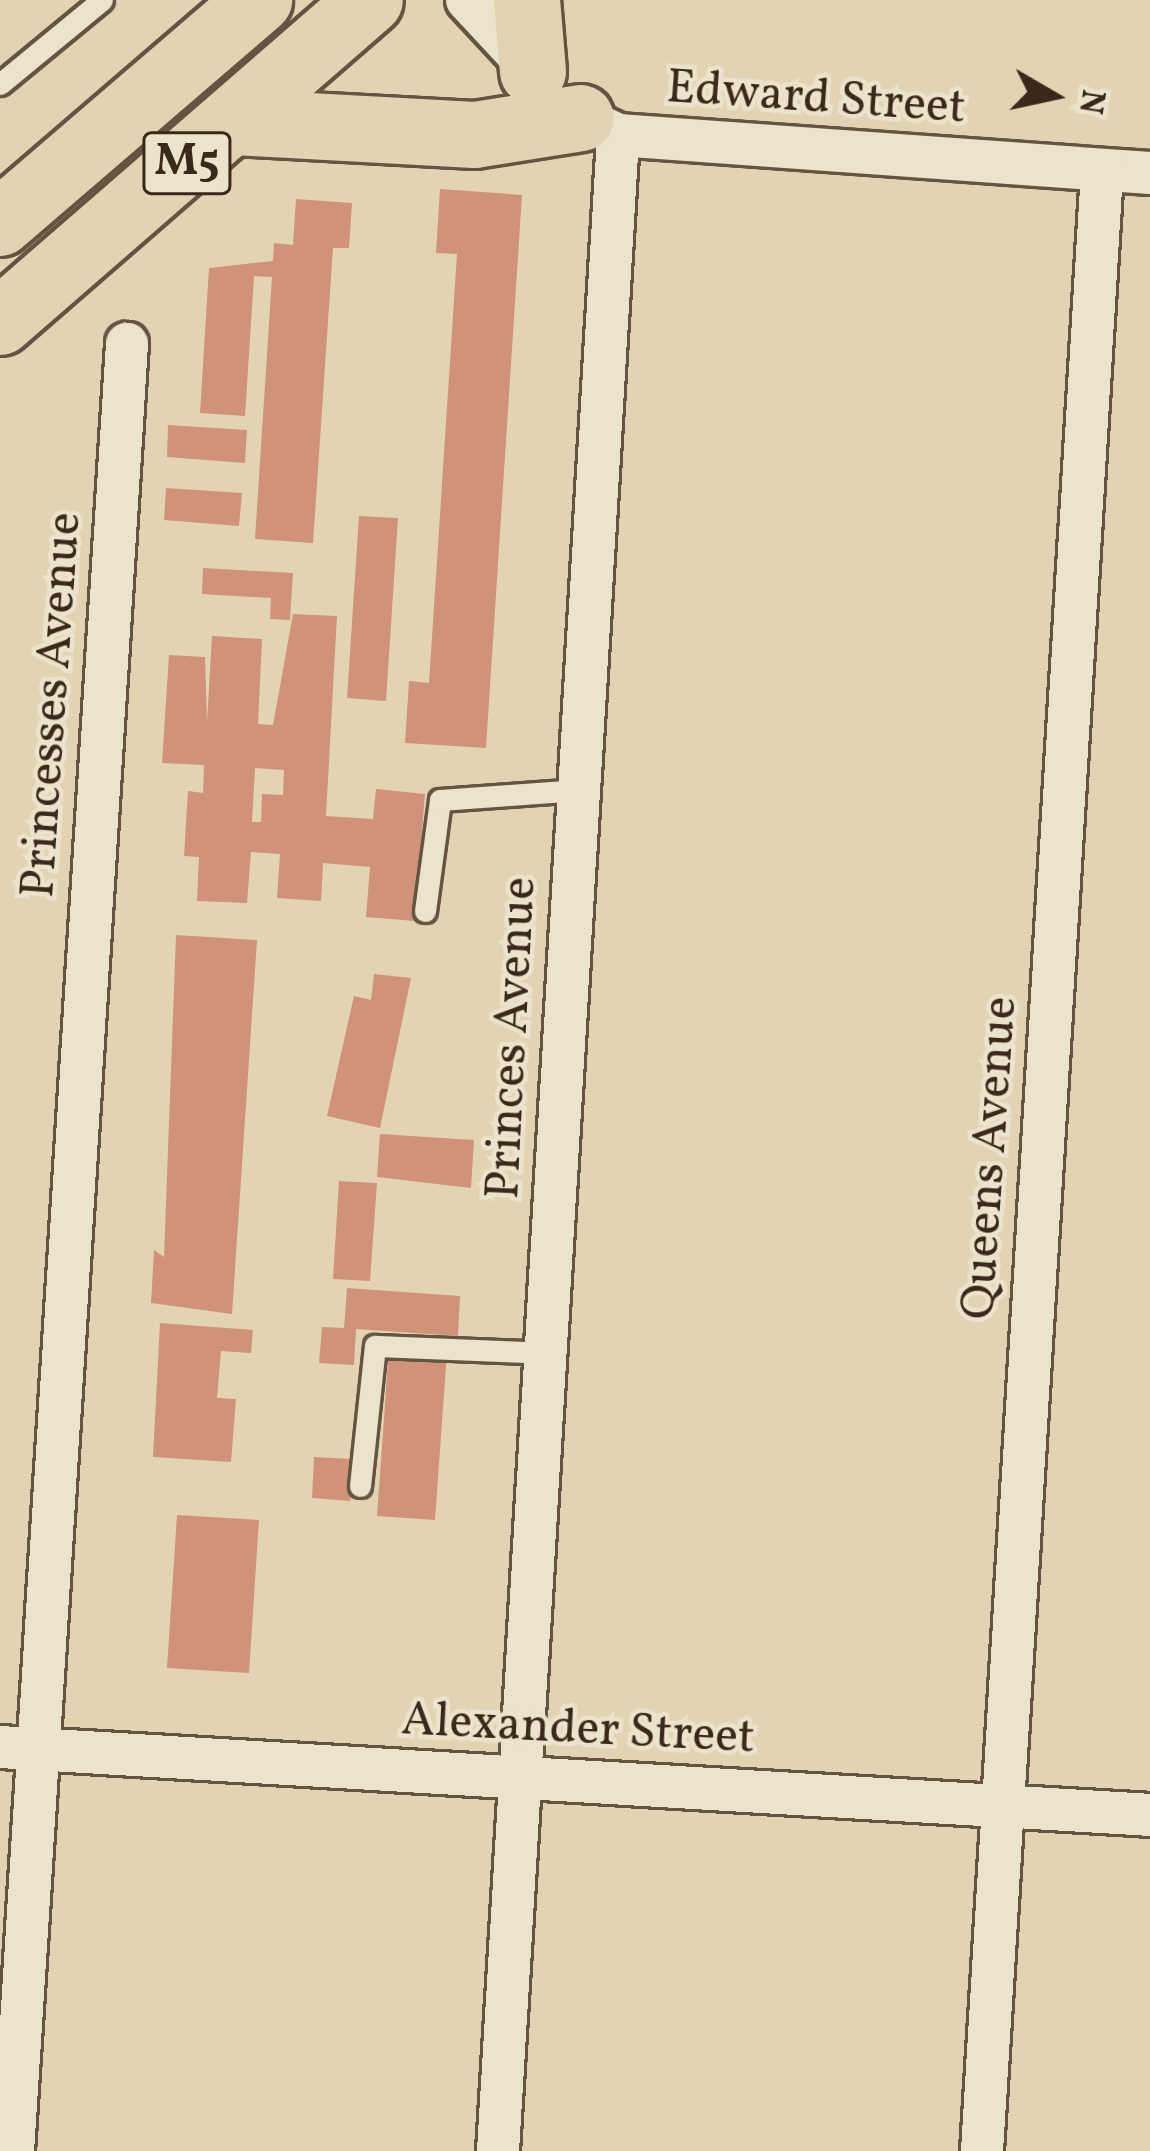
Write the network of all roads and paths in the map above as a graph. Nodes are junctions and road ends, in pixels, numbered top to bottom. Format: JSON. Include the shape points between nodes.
{"nodes":[{"id":1,"x":102,"y":0,"type":"edge"},
{"id":2,"x":260,"y":0,"type":"edge"},
{"id":3,"x":370,"y":0,"type":"edge"},
{"id":4,"x":466,"y":0,"type":"edge"},
{"id":5,"x":527,"y":0,"type":"edge"},
{"id":6,"x":533,"y":72,"type":"junction"},
{"id":7,"x":0,"y":84,"type":"edge"},
{"id":8,"x":235,"y":122,"type":"junction"},
{"id":9,"x":600,"y":126,"type":"junction"},
{"id":10,"x":1102,"y":171,"type":"junction"},
{"id":11,"x":1150,"y":173,"type":"edge"},
{"id":12,"x":0,"y":223,"type":"edge"},
{"id":13,"x":0,"y":322,"type":"edge"},
{"id":14,"x":127,"y":344,"type":"dead end"},
{"id":15,"x":579,"y":790,"type":"junction"},
{"id":16,"x":425,"y":911,"type":"dead end"},
{"id":17,"x":546,"y":1353,"type":"junction"},
{"id":18,"x":360,"y":1486,"type":"dead end"},
{"id":19,"x":19,"y":1748,"type":"edge"},
{"id":20,"x":521,"y":1779,"type":"junction"},
{"id":21,"x":1002,"y":1804,"type":"junction"},
{"id":22,"x":1150,"y":1815,"type":"edge"},
{"id":23,"x":13,"y":2151,"type":"edge"},
{"id":24,"x":498,"y":2151,"type":"edge"},
{"id":25,"x":982,"y":2151,"type":"edge"}],
"edges":[{"from":1,"to":7,"type":"lane"},
{"from":2,"to":12,"type":"main road","number":"M5"},
{"from":3,"to":8,"type":"main road","number":"M5"},
{"from":4,"to":6,"type":"street"},
{"from":5,"to":6,"type":"main road"},
{"from":6,"to":9,"type":"street"},
{"from":8,"to":9,"type":"main road","via":[[489,135]]},
{"from":8,"to":13,"type":"main road","number":"M5"},
{"from":9,"to":10,"type":"street","name":"Edward Street"},
{"from":9,"to":15,"type":"street","name":"Princes Avenue"},
{"from":10,"to":11,"type":"street","name":"Edward Street"},
{"from":10,"to":21,"type":"street","name":"Queens Avenue"},
{"from":14,"to":19,"type":"street","name":"Princesses Avenue"},
{"from":15,"to":16,"type":"lane","via":[[440,800]]},
{"from":15,"to":17,"type":"street","name":"Princes Avenue"},
{"from":17,"to":18,"type":"lane","via":[[375,1346]]},
{"from":17,"to":20,"type":"street","name":"Princes Avenue"},
{"from":19,"to":20,"type":"street","name":"Alexander Street"},
{"from":19,"to":23,"type":"street","name":"Princesses Avenue"},
{"from":20,"to":21,"type":"street","name":"Alexander Street"},
{"from":20,"to":24,"type":"street","name":"Princes Avenue"},
{"from":21,"to":22,"type":"street","name":"Alexander Street"},
{"from":21,"to":25,"type":"street","name":"Queens Avenue"}]}
